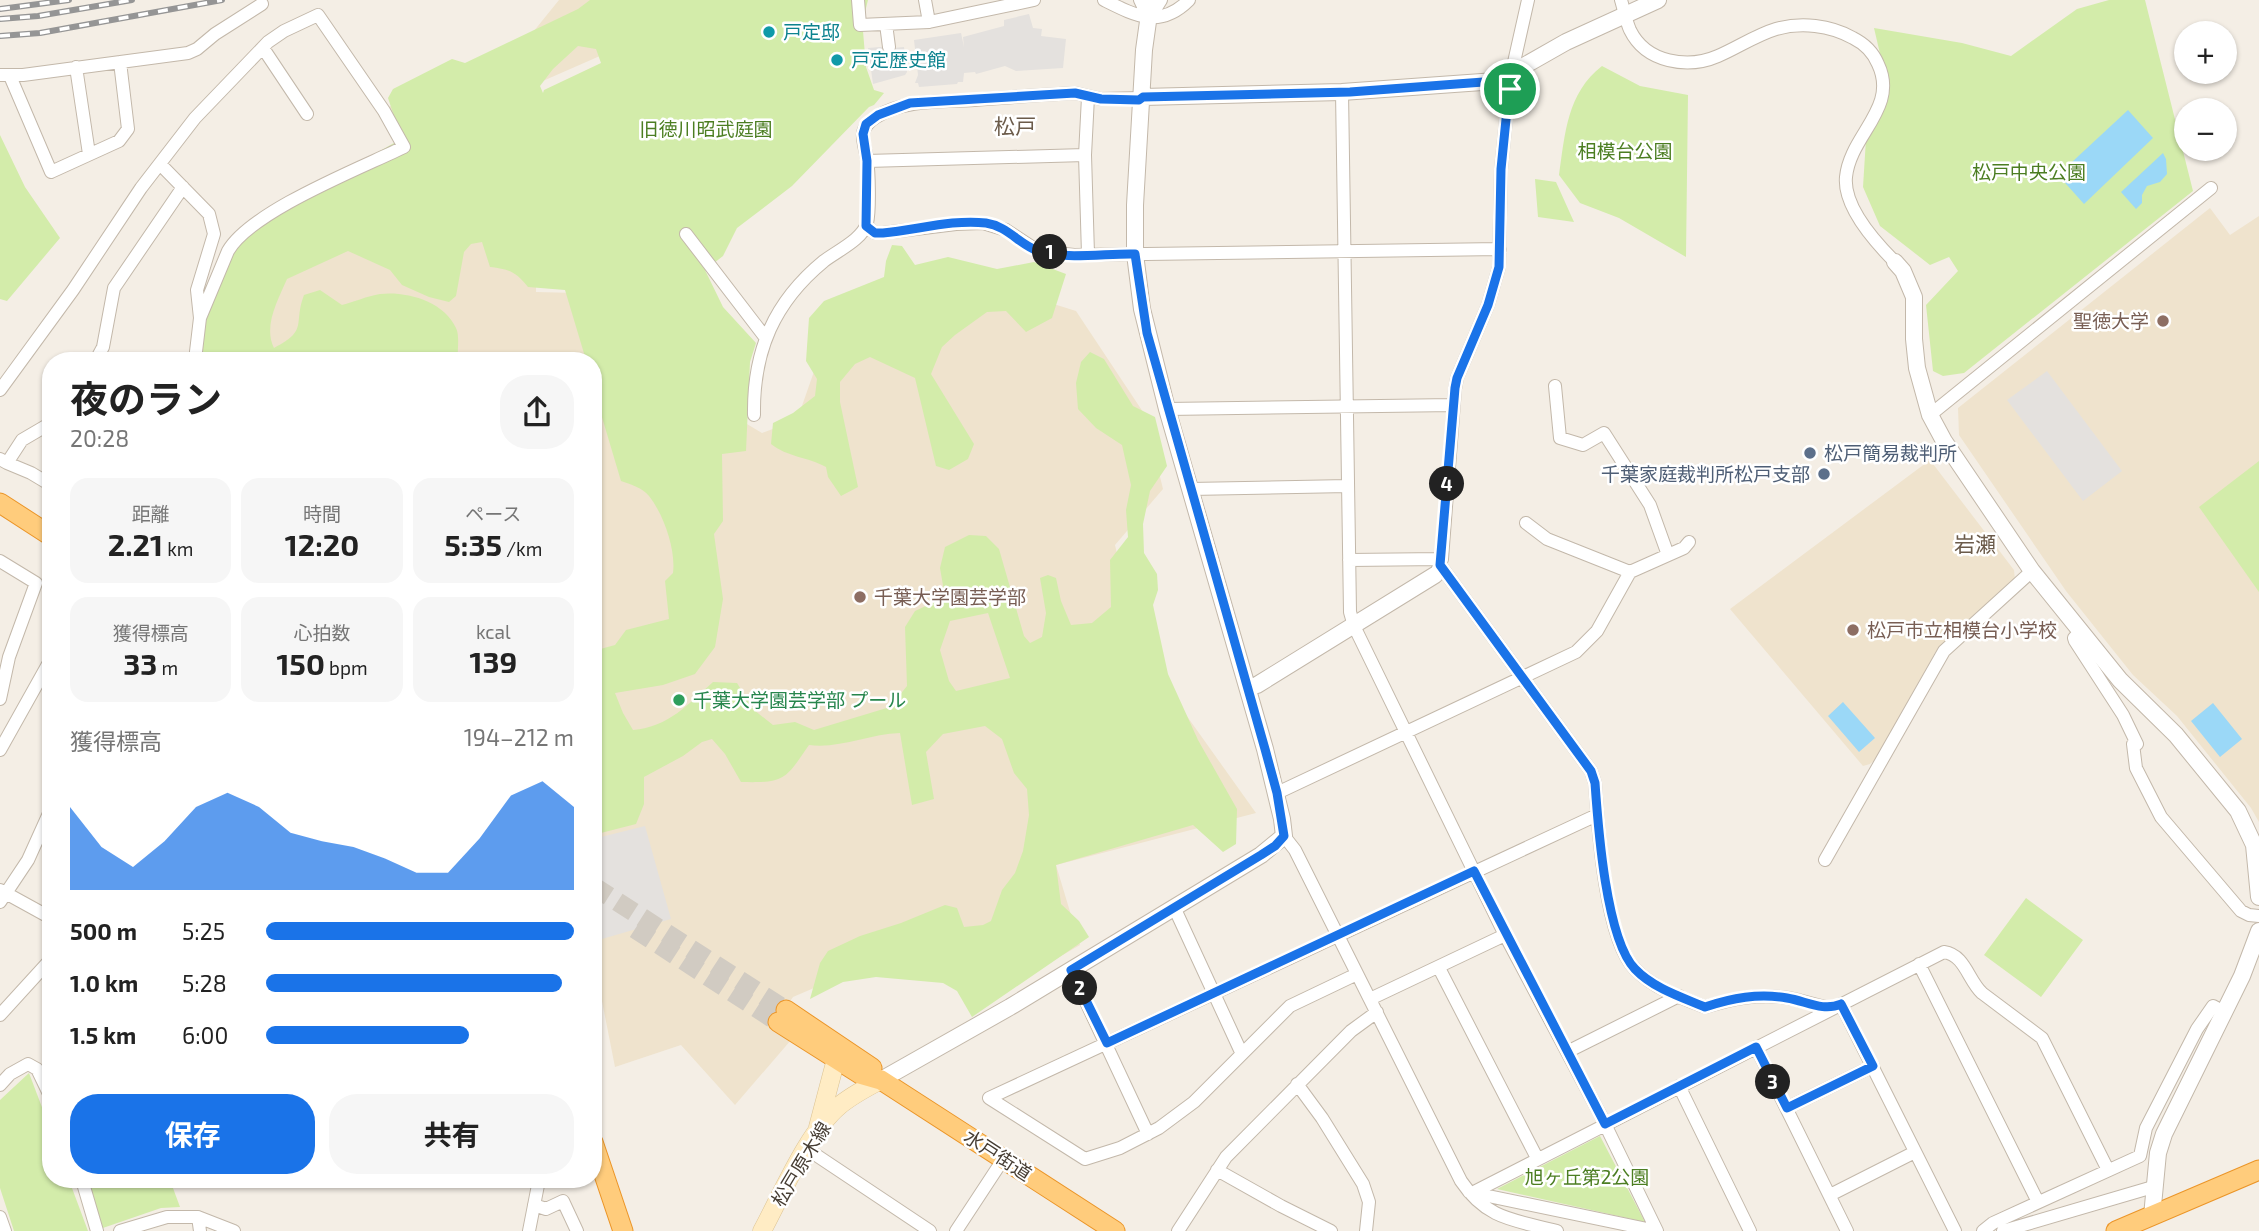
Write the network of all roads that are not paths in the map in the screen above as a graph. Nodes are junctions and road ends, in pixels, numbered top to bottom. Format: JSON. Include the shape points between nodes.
{"nodes":[{"id":1,"x":858,"y":0,"type":"edge"},
{"id":2,"x":925,"y":0,"type":"edge"},
{"id":3,"x":1104,"y":0,"type":"edge"},
{"id":4,"x":1140,"y":0,"type":"edge"},
{"id":5,"x":1151,"y":0,"type":"edge"},
{"id":6,"x":1161,"y":0,"type":"edge"},
{"id":7,"x":1189,"y":0,"type":"edge"},
{"id":8,"x":1528,"y":0,"type":"edge"},
{"id":9,"x":1658,"y":0,"type":"edge"},
{"id":10,"x":262,"y":4,"type":"dead end"},
{"id":11,"x":1027,"y":4,"type":"edge"},
{"id":12,"x":1623,"y":7,"type":"edge"},
{"id":13,"x":1149,"y":19,"type":"junction"},
{"id":14,"x":929,"y":22,"type":"junction"},
{"id":15,"x":886,"y":24,"type":"junction"},
{"id":16,"x":889,"y":47,"type":"dead end"},
{"id":17,"x":263,"y":48,"type":"junction"},
{"id":18,"x":120,"y":62,"type":"junction"},
{"id":19,"x":76,"y":67,"type":"junction"},
{"id":20,"x":5,"y":75,"type":"edge"},
{"id":21,"x":1510,"y":80,"type":"junction"},
{"id":22,"x":1342,"y":92,"type":"junction"},
{"id":23,"x":1088,"y":97,"type":"junction"},
{"id":24,"x":1141,"y":99,"type":"junction"},
{"id":25,"x":307,"y":114,"type":"dead end"},
{"id":26,"x":89,"y":154,"type":"junction"},
{"id":27,"x":1085,"y":155,"type":"junction"},
{"id":28,"x":867,"y":161,"type":"junction"},
{"id":29,"x":160,"y":164,"type":"junction"},
{"id":30,"x":183,"y":187,"type":"junction"},
{"id":31,"x":2211,"y":188,"type":"dead end"},
{"id":32,"x":866,"y":226,"type":"junction"},
{"id":33,"x":686,"y":234,"type":"dead end"},
{"id":34,"x":1500,"y":249,"type":"junction"},
{"id":35,"x":1345,"y":251,"type":"junction"},
{"id":36,"x":1088,"y":254,"type":"junction"},
{"id":37,"x":1135,"y":254,"type":"junction"},
{"id":38,"x":1895,"y":262,"type":"joint"},
{"id":39,"x":200,"y":318,"type":"junction"},
{"id":40,"x":765,"y":337,"type":"junction"},
{"id":41,"x":100,"y":352,"type":"edge"},
{"id":42,"x":196,"y":352,"type":"edge"},
{"id":43,"x":1555,"y":386,"type":"dead end"},
{"id":44,"x":0,"y":390,"type":"edge"},
{"id":45,"x":1454,"y":405,"type":"junction"},
{"id":46,"x":1347,"y":406,"type":"junction"},
{"id":47,"x":1167,"y":409,"type":"junction"},
{"id":48,"x":754,"y":415,"type":"dead end"},
{"id":49,"x":1930,"y":415,"type":"junction"},
{"id":50,"x":42,"y":428,"type":"edge"},
{"id":51,"x":3,"y":461,"type":"edge"},
{"id":52,"x":42,"y":480,"type":"edge"},
{"id":53,"x":1348,"y":486,"type":"junction"},
{"id":54,"x":1190,"y":489,"type":"junction"},
{"id":55,"x":0,"y":503,"type":"edge"},
{"id":56,"x":0,"y":519,"type":"edge"},
{"id":57,"x":1525,"y":523,"type":"dead end"},
{"id":58,"x":42,"y":530,"type":"edge"},
{"id":59,"x":1689,"y":542,"type":"dead end"},
{"id":60,"x":42,"y":545,"type":"edge"},
{"id":61,"x":1668,"y":555,"type":"junction"},
{"id":62,"x":1349,"y":560,"type":"junction"},
{"id":63,"x":0,"y":561,"type":"edge"},
{"id":64,"x":1439,"y":566,"type":"junction"},
{"id":65,"x":2032,"y":570,"type":"junction"},
{"id":66,"x":1630,"y":572,"type":"junction"},
{"id":67,"x":1354,"y":626,"type":"junction"},
{"id":68,"x":2081,"y":631,"type":"junction"},
{"id":69,"x":1523,"y":679,"type":"junction"},
{"id":70,"x":42,"y":684,"type":"edge"},
{"id":71,"x":1248,"y":688,"type":"junction"},
{"id":72,"x":0,"y":699,"type":"edge"},
{"id":73,"x":1406,"y":733,"type":"junction"},
{"id":74,"x":0,"y":750,"type":"edge"},
{"id":75,"x":1277,"y":793,"type":"junction"},
{"id":76,"x":1597,"y":815,"type":"junction"},
{"id":77,"x":42,"y":829,"type":"edge"},
{"id":78,"x":1284,"y":836,"type":"junction"},
{"id":79,"x":1825,"y":860,"type":"dead end"},
{"id":80,"x":1474,"y":871,"type":"junction"},
{"id":81,"x":2,"y":895,"type":"edge"},
{"id":82,"x":2259,"y":897,"type":"edge"},
{"id":83,"x":1174,"y":907,"type":"junction"},
{"id":84,"x":42,"y":914,"type":"edge"},
{"id":85,"x":2259,"y":916,"type":"edge"},
{"id":86,"x":2259,"y":931,"type":"edge"},
{"id":87,"x":1506,"y":935,"type":"junction"},
{"id":88,"x":1338,"y":936,"type":"junction"},
{"id":89,"x":1919,"y":964,"type":"junction"},
{"id":90,"x":1439,"y":968,"type":"junction"},
{"id":91,"x":42,"y":969,"type":"edge"},
{"id":92,"x":1071,"y":970,"type":"junction"},
{"id":93,"x":1357,"y":974,"type":"junction"},
{"id":94,"x":1215,"y":993,"type":"junction"},
{"id":95,"x":1679,"y":996,"type":"junction"},
{"id":96,"x":1370,"y":999,"type":"junction"},
{"id":97,"x":1836,"y":1006,"type":"junction"},
{"id":98,"x":1377,"y":1012,"type":"junction"},
{"id":99,"x":2224,"y":1012,"type":"junction"},
{"id":100,"x":0,"y":1015,"type":"edge"},
{"id":101,"x":1107,"y":1043,"type":"junction"},
{"id":102,"x":1756,"y":1047,"type":"junction"},
{"id":103,"x":1241,"y":1052,"type":"junction"},
{"id":104,"x":1567,"y":1052,"type":"junction"},
{"id":105,"x":836,"y":1059,"type":"junction"},
{"id":106,"x":1873,"y":1066,"type":"junction"},
{"id":107,"x":42,"y":1079,"type":"edge"},
{"id":108,"x":881,"y":1080,"type":"junction"},
{"id":109,"x":1297,"y":1084,"type":"junction"},
{"id":110,"x":0,"y":1085,"type":"edge"},
{"id":111,"x":1679,"y":1086,"type":"junction"},
{"id":112,"x":1787,"y":1108,"type":"junction"},
{"id":113,"x":1605,"y":1124,"type":"junction"},
{"id":114,"x":818,"y":1130,"type":"junction"},
{"id":115,"x":1148,"y":1133,"type":"junction"},
{"id":116,"x":807,"y":1149,"type":"junction"},
{"id":117,"x":1915,"y":1152,"type":"junction"},
{"id":118,"x":1004,"y":1158,"type":"junction"},
{"id":119,"x":1537,"y":1158,"type":"junction"},
{"id":120,"x":602,"y":1169,"type":"edge"},
{"id":121,"x":1217,"y":1170,"type":"junction"},
{"id":122,"x":2108,"y":1170,"type":"junction"},
{"id":123,"x":2259,"y":1171,"type":"edge"},
{"id":124,"x":2153,"y":1187,"type":"junction"},
{"id":125,"x":84,"y":1188,"type":"edge"},
{"id":126,"x":537,"y":1188,"type":"edge"},
{"id":127,"x":1471,"y":1193,"type":"junction"},
{"id":128,"x":1830,"y":1195,"type":"junction"},
{"id":129,"x":2038,"y":1202,"type":"junction"},
{"id":130,"x":534,"y":1205,"type":"junction"},
{"id":131,"x":0,"y":1217,"type":"edge"},
{"id":132,"x":198,"y":1217,"type":"junction"},
{"id":133,"x":2154,"y":1223,"type":"edge"},
{"id":134,"x":5,"y":1231,"type":"edge"},
{"id":135,"x":97,"y":1231,"type":"edge"},
{"id":136,"x":120,"y":1231,"type":"edge"},
{"id":137,"x":200,"y":1231,"type":"edge"},
{"id":138,"x":234,"y":1231,"type":"edge"},
{"id":139,"x":529,"y":1231,"type":"edge"},
{"id":140,"x":577,"y":1231,"type":"edge"},
{"id":141,"x":623,"y":1231,"type":"edge"},
{"id":142,"x":762,"y":1231,"type":"edge"},
{"id":143,"x":930,"y":1231,"type":"edge"},
{"id":144,"x":956,"y":1231,"type":"edge"},
{"id":145,"x":1115,"y":1231,"type":"edge"},
{"id":146,"x":1178,"y":1231,"type":"edge"},
{"id":147,"x":1331,"y":1231,"type":"edge"},
{"id":148,"x":1366,"y":1231,"type":"edge"},
{"id":149,"x":1557,"y":1231,"type":"edge"},
{"id":150,"x":1657,"y":1231,"type":"edge"},
{"id":151,"x":1750,"y":1231,"type":"edge"},
{"id":152,"x":1847,"y":1231,"type":"edge"},
{"id":153,"x":1955,"y":1231,"type":"edge"},
{"id":154,"x":1983,"y":1231,"type":"edge"},
{"id":155,"x":2003,"y":1231,"type":"edge"},
{"id":156,"x":2116,"y":1231,"type":"edge"}],
"edges":[{"from":1,"to":15,"type":"street","via":[[860,25]]},
{"from":2,"to":14,"type":"street"},
{"from":3,"to":13,"type":"street"},
{"from":4,"to":13,"type":"street"},
{"from":5,"to":13,"type":"street"},
{"from":6,"to":13,"type":"street"},
{"from":7,"to":13,"type":"street","via":[[1180,9]]},
{"from":8,"to":21,"type":"street"},
{"from":9,"to":12,"type":"street"},
{"from":10,"to":18,"type":"street","via":[[221,26],[188,53]]},
{"from":11,"to":14,"type":"street"},
{"from":12,"to":21,"type":"street","via":[[1522,67]]},
{"from":12,"to":38,"type":"street","via":[[1638,43],[1649,52],[1681,63],[1706,60],[1776,29],[1801,26],[1830,28],[1863,44],[1881,70],[1883,94],[1846,177],[1847,191],[1869,234]]},
{"from":13,"to":24,"type":"street"},
{"from":14,"to":15,"type":"street"},
{"from":15,"to":16,"type":"street"},
{"from":17,"to":25,"type":"street"},
{"from":17,"to":29,"type":"street","via":[[195,118]]},
{"from":17,"to":39,"type":"street","via":[[284,31],[318,15],[404,146],[246,229],[228,251]]},
{"from":18,"to":19,"type":"street"},
{"from":18,"to":26,"type":"street","via":[[128,129],[119,141]]},
{"from":19,"to":20,"type":"street"},
{"from":19,"to":26,"type":"street"},
{"from":20,"to":26,"type":"street","via":[[51,172]]},
{"from":21,"to":22,"type":"street"},
{"from":21,"to":34,"type":"street","via":[[1501,169]]},
{"from":22,"to":24,"type":"street"},
{"from":22,"to":35,"type":"street"},
{"from":23,"to":24,"type":"street"},
{"from":23,"to":27,"type":"street"},
{"from":23,"to":28,"type":"street","via":[[1075,93],[901,105],[866,124]]},
{"from":24,"to":37,"type":"street"},
{"from":27,"to":28,"type":"street"},
{"from":27,"to":36,"type":"street"},
{"from":28,"to":32,"type":"street"},
{"from":29,"to":30,"type":"street"},
{"from":29,"to":44,"type":"street"},
{"from":30,"to":39,"type":"street","via":[[209,214],[214,234],[197,290]]},
{"from":30,"to":41,"type":"street","via":[[114,288]]},
{"from":31,"to":49,"type":"street"},
{"from":32,"to":36,"type":"street","via":[[883,233],[983,223],[1006,230],[1038,251]]},
{"from":32,"to":40,"type":"street","via":[[790,295]]},
{"from":33,"to":40,"type":"street"},
{"from":34,"to":35,"type":"street"},
{"from":34,"to":45,"type":"street","via":[[1493,289],[1457,378]]},
{"from":35,"to":37,"type":"street"},
{"from":35,"to":46,"type":"street"},
{"from":36,"to":37,"type":"street"},
{"from":37,"to":47,"type":"street","via":[[1147,333]]},
{"from":38,"to":49,"type":"street","via":[[1914,297],[1917,368]]},
{"from":39,"to":42,"type":"street"},
{"from":40,"to":48,"type":"street","via":[[756,369]]},
{"from":43,"to":61,"type":"street","via":[[1560,438],[1583,445],[1604,433],[1650,505]]},
{"from":45,"to":46,"type":"street"},
{"from":45,"to":64,"type":"street"},
{"from":46,"to":47,"type":"street"},
{"from":46,"to":53,"type":"street"},
{"from":47,"to":54,"type":"street"},
{"from":49,"to":65,"type":"street","via":[[1952,455]]},
{"from":50,"to":51,"type":"street","via":[[22,440]]},
{"from":51,"to":52,"type":"street"},
{"from":53,"to":54,"type":"street"},
{"from":53,"to":62,"type":"street"},
{"from":54,"to":71,"type":"street"},
{"from":55,"to":58,"type":"highway"},
{"from":56,"to":60,"type":"highway"},
{"from":57,"to":66,"type":"street","via":[[1547,539]]},
{"from":59,"to":61,"type":"street"},
{"from":61,"to":66,"type":"street"},
{"from":62,"to":64,"type":"street"},
{"from":62,"to":67,"type":"street"},
{"from":63,"to":72,"type":"street","via":[[36,583],[9,657]]},
{"from":64,"to":67,"type":"street"},
{"from":64,"to":69,"type":"street"},
{"from":65,"to":68,"type":"street"},
{"from":65,"to":79,"type":"street","via":[[1944,651]]},
{"from":66,"to":69,"type":"street","via":[[1591,639],[1576,652]]},
{"from":67,"to":71,"type":"street"},
{"from":67,"to":73,"type":"street"},
{"from":68,"to":82,"type":"street","via":[[2238,811],[2254,845]]},
{"from":68,"to":85,"type":"street","via":[[2075,641],[2123,715],[2135,744],[2136,768],[2167,826],[2241,911]]},
{"from":69,"to":73,"type":"street"},
{"from":69,"to":76,"type":"street","via":[[1591,771]]},
{"from":70,"to":74,"type":"street"},
{"from":71,"to":75,"type":"street"},
{"from":73,"to":75,"type":"street"},
{"from":73,"to":80,"type":"street"},
{"from":75,"to":78,"type":"street"},
{"from":76,"to":80,"type":"street"},
{"from":76,"to":95,"type":"street","via":[[1613,923],[1626,958],[1640,975]]},
{"from":77,"to":81,"type":"street","via":[[28,860]]},
{"from":78,"to":83,"type":"street","via":[[1275,846]]},
{"from":78,"to":88,"type":"street"},
{"from":80,"to":87,"type":"street"},
{"from":80,"to":88,"type":"street"},
{"from":81,"to":84,"type":"street"},
{"from":83,"to":92,"type":"street"},
{"from":83,"to":94,"type":"street"},
{"from":86,"to":99,"type":"street"},
{"from":87,"to":90,"type":"street"},
{"from":87,"to":104,"type":"street"},
{"from":88,"to":93,"type":"street"},
{"from":88,"to":94,"type":"street"},
{"from":89,"to":97,"type":"street"},
{"from":89,"to":122,"type":"street","via":[[1951,953],[1959,958],[1973,985],[2042,1038]]},
{"from":89,"to":129,"type":"street"},
{"from":90,"to":96,"type":"street"},
{"from":90,"to":119,"type":"street"},
{"from":91,"to":100,"type":"street"},
{"from":92,"to":101,"type":"street"},
{"from":92,"to":108,"type":"street"},
{"from":93,"to":96,"type":"street"},
{"from":93,"to":103,"type":"street","via":[[1290,1006]]},
{"from":94,"to":101,"type":"street"},
{"from":94,"to":103,"type":"street"},
{"from":95,"to":97,"type":"street","via":[[1705,1007],[1738,997],[1765,996]]},
{"from":95,"to":104,"type":"street"},
{"from":96,"to":98,"type":"street"},
{"from":97,"to":102,"type":"street"},
{"from":97,"to":106,"type":"street"},
{"from":98,"to":109,"type":"street"},
{"from":98,"to":127,"type":"street"},
{"from":99,"to":122,"type":"street","via":[[2213,1006],[2197,1029],[2146,1128],[2140,1156]]},
{"from":99,"to":124,"type":"street","via":[[2164,1134]]},
{"from":101,"to":115,"type":"street"},
{"from":101,"to":115,"type":"street","via":[[989,1098],[1085,1159]]},
{"from":102,"to":111,"type":"street"},
{"from":102,"to":112,"type":"street"},
{"from":103,"to":115,"type":"street","via":[[1194,1102]]},
{"from":104,"to":113,"type":"street"},
{"from":105,"to":108,"type":"highway","name":"水戸街道"},
{"from":105,"to":108,"type":"highway","name":"水戸街道","via":[[782,1016],[870,1065]]},
{"from":105,"to":114,"type":"main road"},
{"from":106,"to":112,"type":"street"},
{"from":106,"to":117,"type":"street"},
{"from":107,"to":110,"type":"street","via":[[28,1064]]},
{"from":108,"to":114,"type":"main road","name":"松戸原木線","via":[[838,1107]]},
{"from":108,"to":118,"type":"highway","name":"水戸街道"},
{"from":109,"to":121,"type":"street"},
{"from":109,"to":148,"type":"street","via":[[1363,1184],[1369,1202]]},
{"from":111,"to":113,"type":"street"},
{"from":111,"to":151,"type":"street"},
{"from":112,"to":128,"type":"street"},
{"from":113,"to":119,"type":"street"},
{"from":113,"to":150,"type":"street"},
{"from":114,"to":116,"type":"main road","name":"松戸原木線"},
{"from":116,"to":142,"type":"main road","name":"松戸原木線"},
{"from":116,"to":143,"type":"street"},
{"from":117,"to":128,"type":"street"},
{"from":117,"to":153,"type":"street"},
{"from":118,"to":144,"type":"street"},
{"from":118,"to":145,"type":"highway","name":"水戸街道"},
{"from":119,"to":127,"type":"street"},
{"from":120,"to":141,"type":"highway"},
{"from":121,"to":146,"type":"street"},
{"from":121,"to":147,"type":"street"},
{"from":122,"to":129,"type":"street"},
{"from":123,"to":133,"type":"highway"},
{"from":124,"to":133,"type":"street"},
{"from":124,"to":155,"type":"street"},
{"from":125,"to":135,"type":"street"},
{"from":126,"to":130,"type":"street"},
{"from":127,"to":149,"type":"street","via":[[1480,1205],[1500,1216]]},
{"from":127,"to":150,"type":"street"},
{"from":128,"to":152,"type":"street"},
{"from":129,"to":154,"type":"street"},
{"from":130,"to":139,"type":"street"},
{"from":130,"to":140,"type":"street","via":[[546,1209],[563,1201]]},
{"from":131,"to":134,"type":"street"},
{"from":132,"to":136,"type":"street","via":[[167,1217]]},
{"from":132,"to":137,"type":"street"},
{"from":132,"to":138,"type":"street"},
{"from":133,"to":156,"type":"highway"}]}
